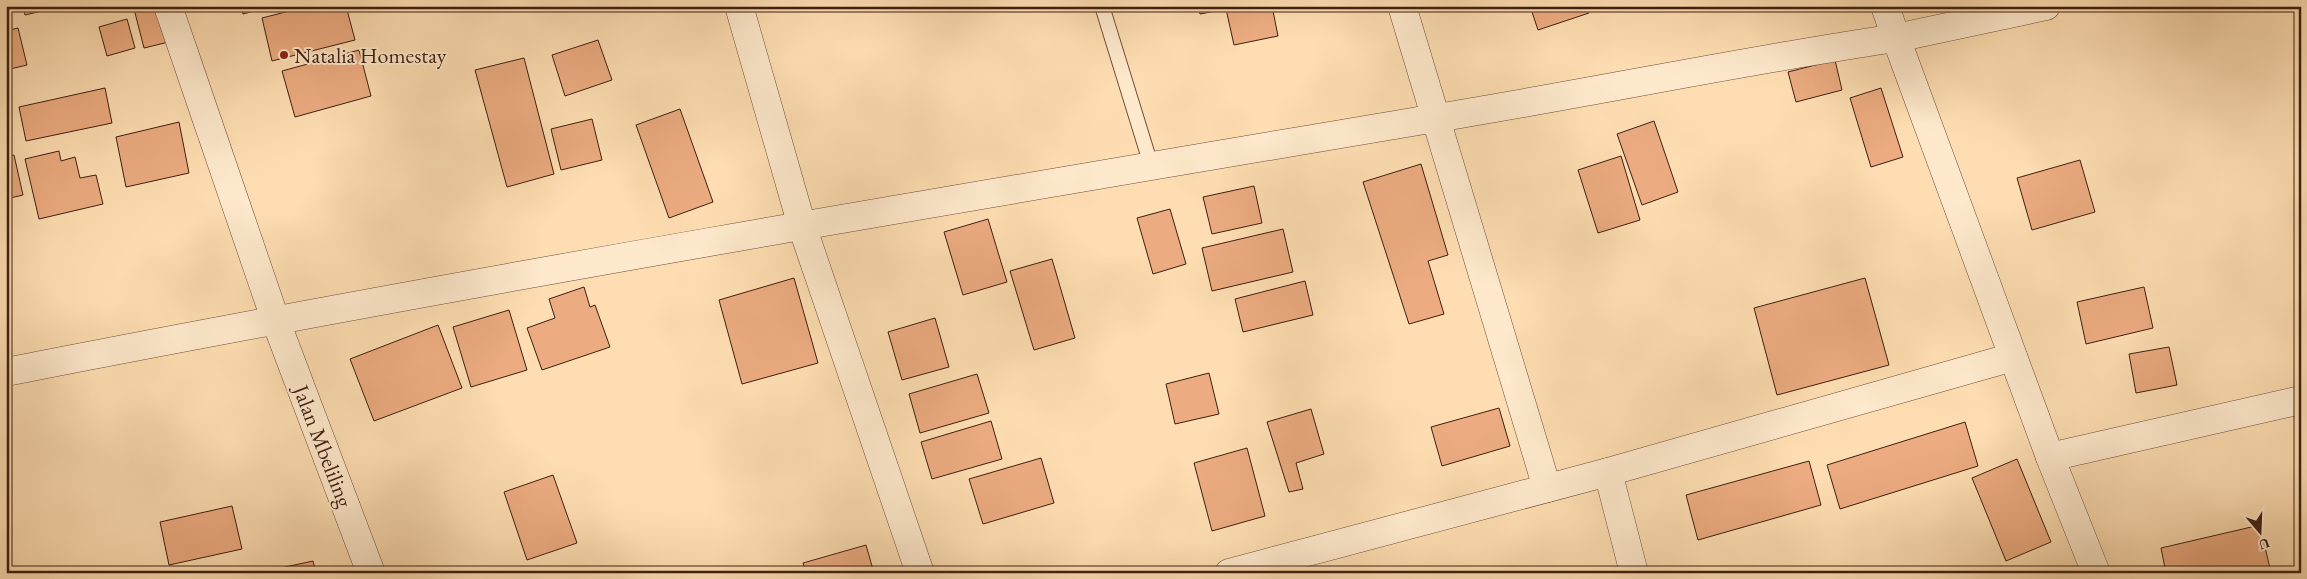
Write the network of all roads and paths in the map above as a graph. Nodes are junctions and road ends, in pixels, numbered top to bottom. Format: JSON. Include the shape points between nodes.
{"nodes":[{"id":1,"x":168,"y":6,"type":"edge"},
{"id":2,"x":739,"y":6,"type":"edge"},
{"id":3,"x":1102,"y":6,"type":"edge"},
{"id":4,"x":1402,"y":6,"type":"edge"},
{"id":5,"x":1885,"y":6,"type":"edge"},
{"id":6,"x":2046,"y":6,"type":"edge"},
{"id":7,"x":1896,"y":38,"type":"junction"},
{"id":8,"x":1437,"y":118,"type":"junction"},
{"id":9,"x":1151,"y":165,"type":"junction"},
{"id":10,"x":802,"y":226,"type":"junction"},
{"id":11,"x":275,"y":319,"type":"junction"},
{"id":12,"x":2013,"y":357,"type":"junction"},
{"id":13,"x":6,"y":372,"type":"edge"},
{"id":14,"x":2301,"y":400,"type":"edge"},
{"id":15,"x":2050,"y":457,"type":"junction"},
{"id":16,"x":1608,"y":472,"type":"junction"},
{"id":17,"x":1547,"y":488,"type":"junction"},
{"id":18,"x":371,"y":573,"type":"edge"},
{"id":19,"x":920,"y":573,"type":"edge"},
{"id":20,"x":1229,"y":573,"type":"edge"},
{"id":21,"x":1634,"y":573,"type":"edge"},
{"id":22,"x":2096,"y":573,"type":"edge"}],
"edges":[{"from":1,"to":11,"type":"street","name":"Jalan Mbeliling"},
{"from":2,"to":10,"type":"street"},
{"from":3,"to":9,"type":"lane"},
{"from":4,"to":8,"type":"street"},
{"from":5,"to":7,"type":"street"},
{"from":6,"to":7,"type":"street"},
{"from":7,"to":8,"type":"street","via":[[1794,53]]},
{"from":7,"to":12,"type":"street"},
{"from":8,"to":9,"type":"street"},
{"from":8,"to":17,"type":"street"},
{"from":9,"to":10,"type":"street"},
{"from":10,"to":11,"type":"street"},
{"from":10,"to":19,"type":"street"},
{"from":11,"to":13,"type":"street"},
{"from":11,"to":18,"type":"street","name":"Jalan Mbeliling"},
{"from":12,"to":15,"type":"street"},
{"from":12,"to":16,"type":"street"},
{"from":14,"to":15,"type":"street"},
{"from":15,"to":22,"type":"street"},
{"from":16,"to":17,"type":"street"},
{"from":16,"to":21,"type":"street"},
{"from":17,"to":20,"type":"street"}]}
